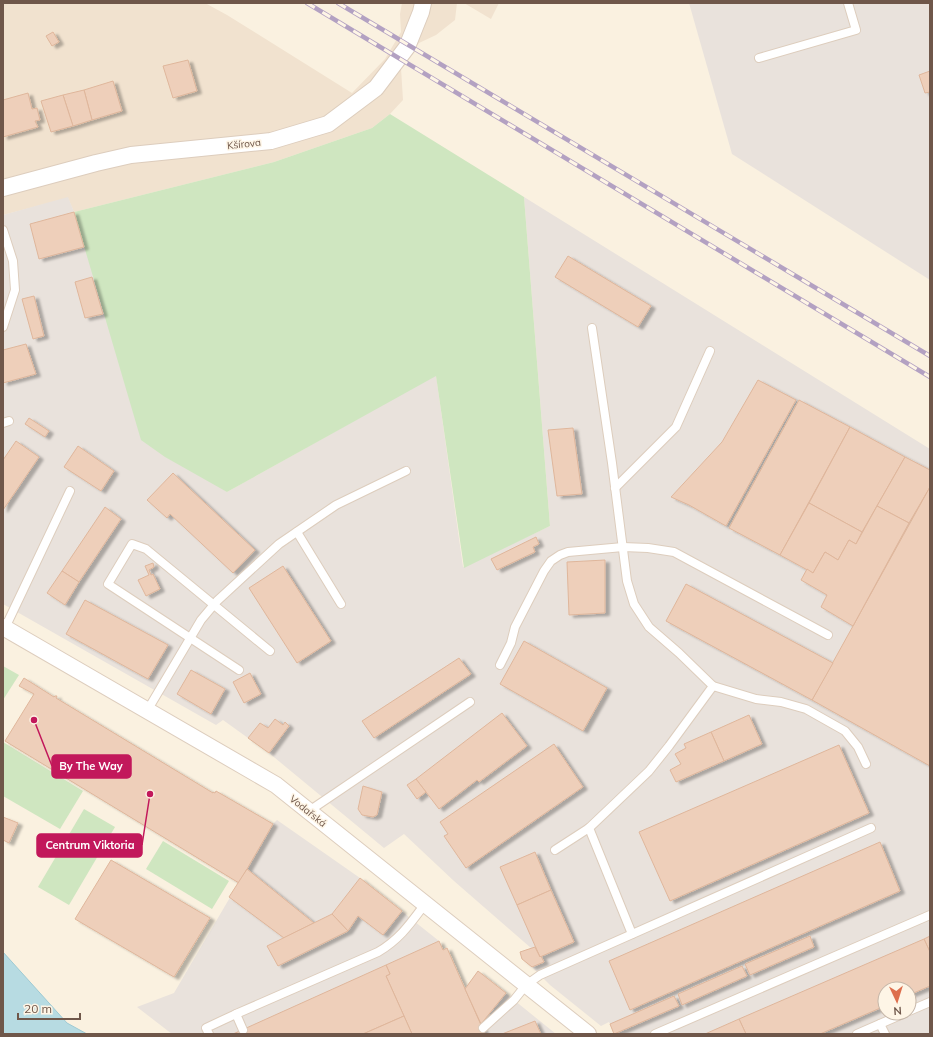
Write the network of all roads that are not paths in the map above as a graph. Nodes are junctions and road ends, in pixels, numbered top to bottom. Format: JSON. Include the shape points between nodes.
{"nodes":[{"id":1,"x":423,"y":3,"type":"edge"},
{"id":2,"x":848,"y":3,"type":"edge"},
{"id":3,"x":759,"y":58,"type":"dead end"},
{"id":4,"x":3,"y":188,"type":"edge"},
{"id":5,"x":3,"y":230,"type":"edge"},
{"id":6,"x":3,"y":327,"type":"edge"},
{"id":7,"x":592,"y":328,"type":"dead end"},
{"id":8,"x":710,"y":351,"type":"dead end"},
{"id":9,"x":406,"y":471,"type":"dead end"},
{"id":10,"x":615,"y":488,"type":"junction"},
{"id":11,"x":70,"y":491,"type":"dead end"},
{"id":12,"x":297,"y":532,"type":"junction"},
{"id":13,"x":623,"y":548,"type":"junction"},
{"id":14,"x":342,"y":604,"type":"dead end"},
{"id":15,"x":214,"y":605,"type":"junction"},
{"id":16,"x":4,"y":628,"type":"edge"},
{"id":17,"x":828,"y":635,"type":"dead end"},
{"id":18,"x":190,"y":638,"type":"junction"},
{"id":19,"x":270,"y":651,"type":"dead end"},
{"id":20,"x":500,"y":665,"type":"dead end"},
{"id":21,"x":238,"y":670,"type":"dead end"},
{"id":22,"x":713,"y":686,"type":"junction"},
{"id":23,"x":470,"y":702,"type":"dead end"},
{"id":24,"x":147,"y":711,"type":"junction"},
{"id":25,"x":866,"y":764,"type":"dead end"},
{"id":26,"x":309,"y":811,"type":"junction"},
{"id":27,"x":589,"y":828,"type":"junction"},
{"id":28,"x":871,"y":828,"type":"dead end"},
{"id":29,"x":555,"y":850,"type":"dead end"},
{"id":30,"x":425,"y":904,"type":"junction"},
{"id":31,"x":930,"y":916,"type":"edge"},
{"id":32,"x":632,"y":934,"type":"junction"},
{"id":33,"x":526,"y":985,"type":"junction"},
{"id":34,"x":930,"y":1002,"type":"edge"},
{"id":35,"x":917,"y":1008,"type":"edge"},
{"id":36,"x":236,"y":1014,"type":"junction"},
{"id":37,"x":887,"y":1021,"type":"edge"},
{"id":38,"x":880,"y":1024,"type":"junction"},
{"id":39,"x":483,"y":1028,"type":"dead end"},
{"id":40,"x":243,"y":1030,"type":"dead end"},
{"id":41,"x":209,"y":1034,"type":"edge"},
{"id":42,"x":588,"y":1034,"type":"edge"},
{"id":43,"x":655,"y":1034,"type":"edge"},
{"id":44,"x":857,"y":1034,"type":"edge"},
{"id":45,"x":885,"y":1034,"type":"edge"}],
"edges":[{"from":1,"to":4,"type":"street","name":"Kšírova","via":[[407,47],[376,88],[328,124],[271,141],[131,155]]},
{"from":2,"to":3,"type":"lane","via":[[856,30]]},
{"from":5,"to":6,"type":"lane","via":[[13,261],[15,290]]},
{"from":7,"to":10,"type":"lane"},
{"from":8,"to":10,"type":"lane","via":[[676,427]]},
{"from":9,"to":12,"type":"lane","via":[[336,505]]},
{"from":10,"to":13,"type":"lane"},
{"from":11,"to":16,"type":"lane"},
{"from":12,"to":14,"type":"lane"},
{"from":12,"to":15,"type":"lane","via":[[279,544]]},
{"from":13,"to":17,"type":"lane","via":[[674,552]]},
{"from":13,"to":20,"type":"lane","via":[[568,552],[551,561],[515,627],[511,643]]},
{"from":13,"to":22,"type":"lane","via":[[627,581],[634,604],[649,627]]},
{"from":15,"to":18,"type":"lane"},
{"from":15,"to":18,"type":"lane","via":[[146,549],[132,544],[108,584]]},
{"from":15,"to":19,"type":"lane"},
{"from":16,"to":24,"type":"street","name":"Vodařská"},
{"from":18,"to":21,"type":"lane"},
{"from":18,"to":24,"type":"lane"},
{"from":22,"to":25,"type":"lane","via":[[756,699],[806,709],[845,731],[858,747]]},
{"from":22,"to":27,"type":"lane","via":[[649,771]]},
{"from":23,"to":26,"type":"lane"},
{"from":24,"to":26,"type":"street","name":"Vodařská","via":[[276,785]]},
{"from":26,"to":30,"type":"street","name":"Vodařská"},
{"from":27,"to":29,"type":"lane"},
{"from":27,"to":32,"type":"lane"},
{"from":28,"to":32,"type":"lane"},
{"from":30,"to":33,"type":"street","name":"Vodařská"},
{"from":30,"to":36,"type":"lane","via":[[400,937],[378,952]]},
{"from":31,"to":43,"type":"lane"},
{"from":32,"to":33,"type":"lane","via":[[540,975]]},
{"from":33,"to":39,"type":"lane","via":[[514,1000]]},
{"from":33,"to":42,"type":"street","name":"Vodařská"},
{"from":34,"to":35,"type":"lane"},
{"from":36,"to":40,"type":"lane"},
{"from":36,"to":41,"type":"lane","via":[[206,1028]]},
{"from":37,"to":38,"type":"lane"},
{"from":38,"to":44,"type":"lane"},
{"from":38,"to":45,"type":"lane"}]}
